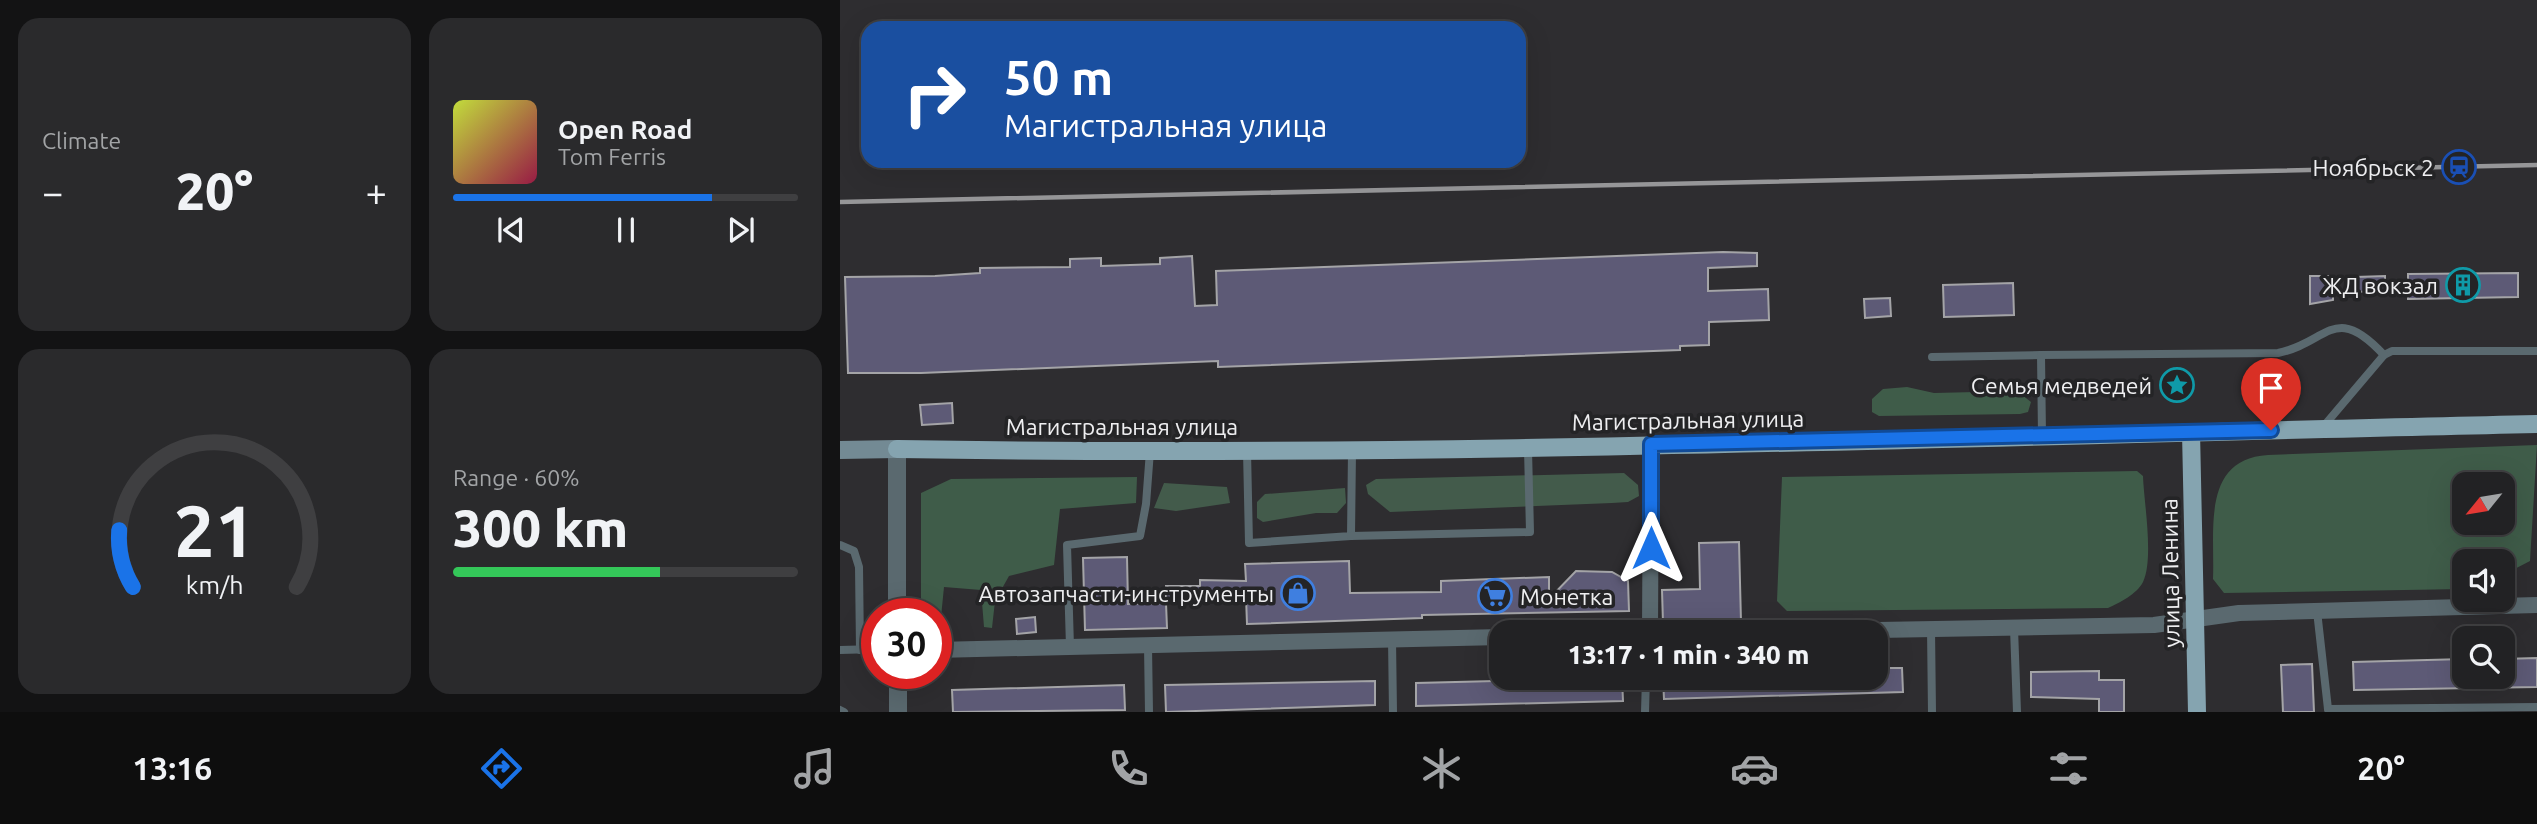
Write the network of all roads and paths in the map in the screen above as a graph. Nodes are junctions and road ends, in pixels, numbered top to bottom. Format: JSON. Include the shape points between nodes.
{"nodes":[{"id":1,"x":2537,"y":351,"type":"edge"},
{"id":2,"x":2040,"y":355,"type":"junction"},
{"id":3,"x":2384,"y":355,"type":"junction"},
{"id":4,"x":1932,"y":357,"type":"dead end"},
{"id":5,"x":2537,"y":424,"type":"edge"},
{"id":6,"x":2322,"y":429,"type":"junction"},
{"id":7,"x":2191,"y":432,"type":"junction"},
{"id":8,"x":2042,"y":436,"type":"junction"},
{"id":9,"x":1651,"y":444,"type":"junction"},
{"id":10,"x":897,"y":449,"type":"junction"},
{"id":11,"x":1528,"y":449,"type":"junction"},
{"id":12,"x":840,"y":450,"type":"edge"},
{"id":13,"x":1150,"y":451,"type":"junction"},
{"id":14,"x":1247,"y":451,"type":"junction"},
{"id":15,"x":1352,"y":451,"type":"junction"},
{"id":16,"x":1351,"y":536,"type":"junction"},
{"id":17,"x":840,"y":545,"type":"edge"},
{"id":18,"x":897,"y":598,"type":"edge"},
{"id":19,"x":2537,"y":605,"type":"edge"},
{"id":20,"x":2316,"y":610,"type":"junction"},
{"id":21,"x":2196,"y":619,"type":"junction"},
{"id":22,"x":1650,"y":620,"type":"edge"},
{"id":23,"x":2014,"y":628,"type":"junction"},
{"id":24,"x":1931,"y":629,"type":"junction"},
{"id":25,"x":1888,"y":630,"type":"edge"},
{"id":26,"x":1489,"y":637,"type":"edge"},
{"id":27,"x":1392,"y":639,"type":"junction"},
{"id":28,"x":1148,"y":646,"type":"junction"},
{"id":29,"x":1070,"y":647,"type":"junction"},
{"id":30,"x":840,"y":650,"type":"edge"},
{"id":31,"x":860,"y":650,"type":"joint"},
{"id":32,"x":952,"y":650,"type":"edge"},
{"id":33,"x":898,"y":689,"type":"edge"},
{"id":34,"x":1645,"y":690,"type":"edge"},
{"id":35,"x":2537,"y":707,"type":"edge"},
{"id":36,"x":2329,"y":710,"type":"edge"},
{"id":37,"x":898,"y":712,"type":"edge"},
{"id":38,"x":1149,"y":712,"type":"edge"},
{"id":39,"x":1392,"y":712,"type":"edge"},
{"id":40,"x":1644,"y":712,"type":"edge"},
{"id":41,"x":1932,"y":712,"type":"edge"},
{"id":42,"x":2017,"y":712,"type":"edge"},
{"id":43,"x":2197,"y":712,"type":"edge"}],
"edges":[{"from":1,"to":3,"type":"lane","via":[[2392,351]]},
{"from":2,"to":3,"type":"lane","via":[[2278,353],[2327,330],[2364,332]]},
{"from":2,"to":4,"type":"lane"},
{"from":2,"to":8,"type":"lane"},
{"from":3,"to":6,"type":"lane"},
{"from":5,"to":6,"type":"main road","name":"Магистральная улица"},
{"from":6,"to":7,"type":"main road","name":"Магистральная улица"},
{"from":7,"to":8,"type":"main road","name":"Магистральная улица"},
{"from":7,"to":21,"type":"main road","name":"улица Ленина"},
{"from":8,"to":9,"type":"main road","name":"Магистральная улица"},
{"from":9,"to":11,"type":"main road","name":"Магистральная улица"},
{"from":9,"to":22,"type":"street"},
{"from":10,"to":12,"type":"main road","name":"Магистральная улица"},
{"from":10,"to":13,"type":"main road","name":"Магистральная улица"},
{"from":10,"to":18,"type":"street"},
{"from":11,"to":15,"type":"main road","name":"Магистральная улица"},
{"from":11,"to":16,"type":"lane","via":[[1530,531]]},
{"from":13,"to":14,"type":"main road","name":"Магистральная улица"},
{"from":13,"to":29,"type":"lane","via":[[1140,536],[1067,545]]},
{"from":14,"to":15,"type":"main road","name":"Магистральная улица"},
{"from":14,"to":16,"type":"lane","via":[[1249,543]]},
{"from":15,"to":16,"type":"lane"},
{"from":17,"to":31,"type":"lane","via":[[854,551],[859,567]]},
{"from":19,"to":20,"type":"street"},
{"from":20,"to":21,"type":"street"},
{"from":20,"to":36,"type":"lane"},
{"from":21,"to":23,"type":"street","via":[[2154,625]]},
{"from":21,"to":43,"type":"main road","name":"улица Ленина"},
{"from":23,"to":24,"type":"street"},
{"from":23,"to":42,"type":"lane"},
{"from":24,"to":25,"type":"street"},
{"from":24,"to":41,"type":"lane"},
{"from":26,"to":27,"type":"street"},
{"from":27,"to":28,"type":"street"},
{"from":27,"to":39,"type":"lane"},
{"from":28,"to":29,"type":"street"},
{"from":28,"to":38,"type":"lane"},
{"from":29,"to":32,"type":"street"},
{"from":30,"to":31,"type":"lane"},
{"from":33,"to":37,"type":"street"},
{"from":34,"to":40,"type":"lane"},
{"from":35,"to":36,"type":"lane"}]}
